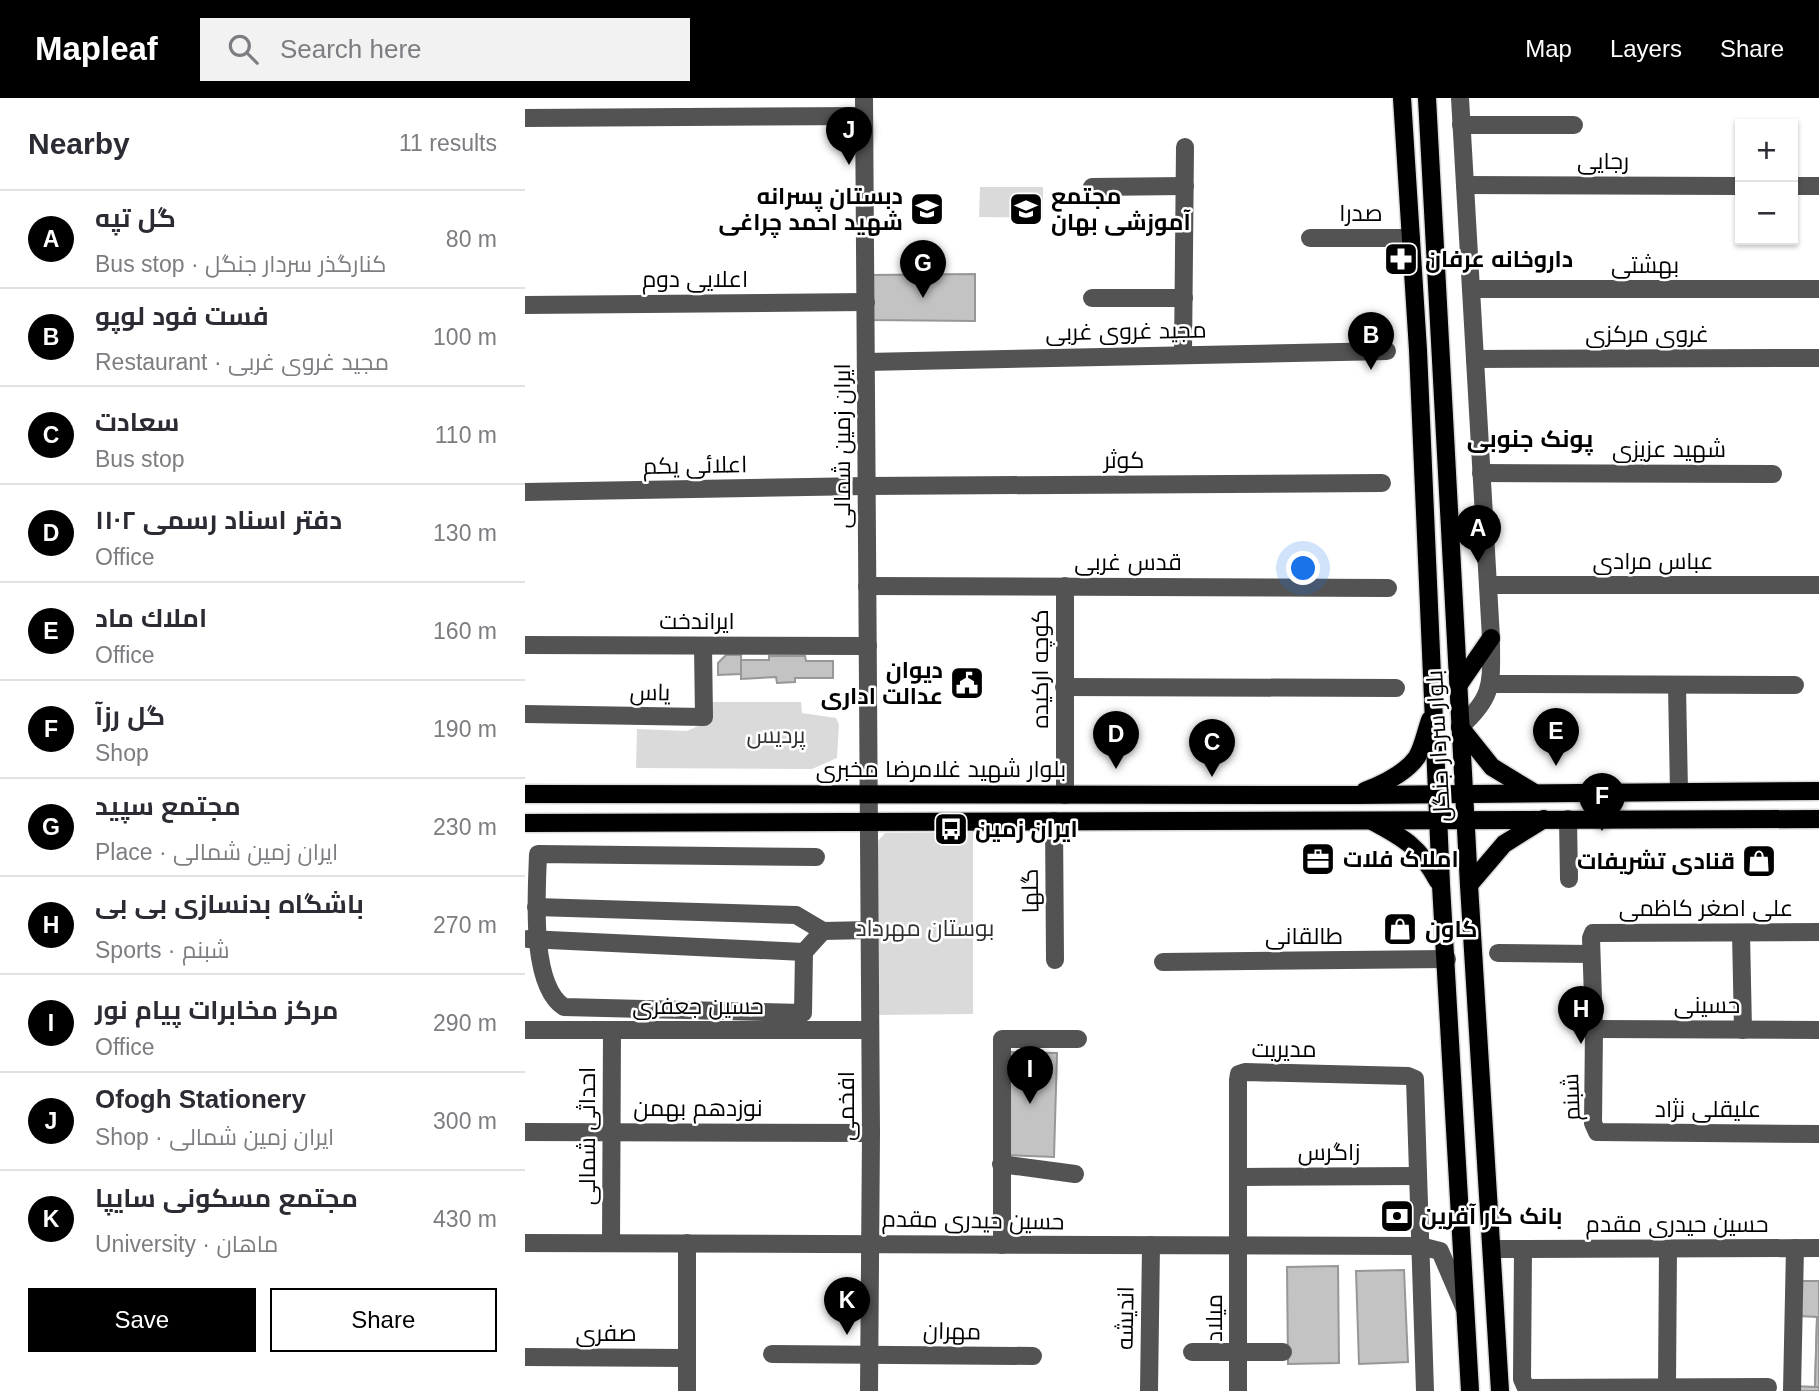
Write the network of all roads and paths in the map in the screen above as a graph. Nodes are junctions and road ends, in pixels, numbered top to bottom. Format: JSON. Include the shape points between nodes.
{"nodes":[{"id":1,"x":1402,"y":98,"type":"edge"},
{"id":2,"x":1427,"y":98,"type":"edge"},
{"id":3,"x":1459,"y":98,"type":"edge"},
{"id":4,"x":864,"y":107,"type":"edge"},
{"id":5,"x":525,"y":118,"type":"edge"},
{"id":6,"x":1461,"y":125,"type":"junction"},
{"id":7,"x":1574,"y":125,"type":"dead end"},
{"id":8,"x":1185,"y":147,"type":"dead end"},
{"id":9,"x":1465,"y":185,"type":"junction"},
{"id":10,"x":1185,"y":186,"type":"junction"},
{"id":11,"x":1735,"y":186,"type":"edge"},
{"id":12,"x":1798,"y":186,"type":"edge"},
{"id":13,"x":1819,"y":186,"type":"edge"},
{"id":14,"x":1092,"y":187,"type":"dead end"},
{"id":15,"x":1310,"y":238,"type":"dead end"},
{"id":16,"x":1411,"y":239,"type":"junction"},
{"id":17,"x":1471,"y":289,"type":"junction"},
{"id":18,"x":1819,"y":289,"type":"edge"},
{"id":19,"x":1092,"y":298,"type":"dead end"},
{"id":20,"x":1184,"y":298,"type":"junction"},
{"id":21,"x":866,"y":302,"type":"junction"},
{"id":22,"x":525,"y":305,"type":"edge"},
{"id":23,"x":1387,"y":351,"type":"dead end"},
{"id":24,"x":1183,"y":355,"type":"junction"},
{"id":25,"x":1819,"y":358,"type":"edge"},
{"id":26,"x":1475,"y":359,"type":"junction"},
{"id":27,"x":866,"y":362,"type":"junction"},
{"id":28,"x":1481,"y":472,"type":"junction"},
{"id":29,"x":1773,"y":474,"type":"dead end"},
{"id":30,"x":1382,"y":483,"type":"dead end"},
{"id":31,"x":867,"y":486,"type":"junction"},
{"id":32,"x":525,"y":492,"type":"edge"},
{"id":33,"x":1488,"y":585,"type":"junction"},
{"id":34,"x":1819,"y":585,"type":"edge"},
{"id":35,"x":867,"y":586,"type":"junction"},
{"id":36,"x":1065,"y":586,"type":"junction"},
{"id":37,"x":1388,"y":589,"type":"dead end"},
{"id":38,"x":1491,"y":638,"type":"junction"},
{"id":39,"x":525,"y":645,"type":"edge"},
{"id":40,"x":703,"y":646,"type":"junction"},
{"id":41,"x":868,"y":646,"type":"junction"},
{"id":42,"x":1460,"y":684,"type":"junction"},
{"id":43,"x":1491,"y":684,"type":"junction"},
{"id":44,"x":1795,"y":685,"type":"dead end"},
{"id":45,"x":1677,"y":686,"type":"junction"},
{"id":46,"x":1064,"y":687,"type":"junction"},
{"id":47,"x":1396,"y":688,"type":"dead end"},
{"id":48,"x":1434,"y":710,"type":"junction"},
{"id":49,"x":525,"y":714,"type":"edge"},
{"id":50,"x":1461,"y":727,"type":"junction"},
{"id":51,"x":1819,"y":791,"type":"edge"},
{"id":52,"x":1533,"y":792,"type":"junction"},
{"id":53,"x":1679,"y":792,"type":"junction"},
{"id":54,"x":869,"y":793,"type":"junction"},
{"id":55,"x":525,"y":794,"type":"edge"},
{"id":56,"x":1437,"y":794,"type":"junction"},
{"id":57,"x":1465,"y":794,"type":"junction"},
{"id":58,"x":1065,"y":795,"type":"junction"},
{"id":59,"x":1356,"y":795,"type":"junction"},
{"id":60,"x":1819,"y":818,"type":"edge"},
{"id":61,"x":1544,"y":819,"type":"junction"},
{"id":62,"x":1568,"y":819,"type":"junction"},
{"id":63,"x":1369,"y":820,"type":"junction"},
{"id":64,"x":1438,"y":820,"type":"junction"},
{"id":65,"x":1467,"y":820,"type":"junction"},
{"id":66,"x":869,"y":821,"type":"junction"},
{"id":67,"x":1053,"y":821,"type":"junction"},
{"id":68,"x":525,"y":822,"type":"edge"},
{"id":69,"x":816,"y":857,"type":"dead end"},
{"id":70,"x":1569,"y":879,"type":"dead end"},
{"id":71,"x":1441,"y":885,"type":"junction"},
{"id":72,"x":1469,"y":885,"type":"junction"},
{"id":73,"x":536,"y":907,"type":"junction"},
{"id":74,"x":870,"y":930,"type":"junction"},
{"id":75,"x":823,"y":931,"type":"junction"},
{"id":76,"x":1819,"y":932,"type":"edge"},
{"id":77,"x":1593,"y":933,"type":"joint"},
{"id":78,"x":1741,"y":933,"type":"junction"},
{"id":79,"x":531,"y":939,"type":"edge"},
{"id":80,"x":804,"y":952,"type":"junction"},
{"id":81,"x":1499,"y":953,"type":"dead end"},
{"id":82,"x":1591,"y":954,"type":"junction"},
{"id":83,"x":1447,"y":959,"type":"junction"},
{"id":84,"x":1055,"y":960,"type":"dead end"},
{"id":85,"x":1163,"y":962,"type":"dead end"},
{"id":86,"x":1594,"y":1029,"type":"junction"},
{"id":87,"x":525,"y":1030,"type":"edge"},
{"id":88,"x":612,"y":1030,"type":"junction"},
{"id":89,"x":870,"y":1030,"type":"junction"},
{"id":90,"x":1743,"y":1030,"type":"junction"},
{"id":91,"x":1819,"y":1030,"type":"edge"},
{"id":92,"x":1078,"y":1039,"type":"dead end"},
{"id":93,"x":525,"y":1132,"type":"edge"},
{"id":94,"x":612,"y":1132,"type":"junction"},
{"id":95,"x":1597,"y":1132,"type":"joint"},
{"id":96,"x":871,"y":1133,"type":"junction"},
{"id":97,"x":1819,"y":1134,"type":"edge"},
{"id":98,"x":1001,"y":1164,"type":"junction"},
{"id":99,"x":1075,"y":1174,"type":"dead end"},
{"id":100,"x":1418,"y":1176,"type":"junction"},
{"id":101,"x":1240,"y":1177,"type":"junction"},
{"id":102,"x":525,"y":1243,"type":"edge"},
{"id":103,"x":611,"y":1243,"type":"junction"},
{"id":104,"x":687,"y":1243,"type":"junction"},
{"id":105,"x":871,"y":1243,"type":"junction"},
{"id":106,"x":1002,"y":1245,"type":"junction"},
{"id":107,"x":1151,"y":1245,"type":"junction"},
{"id":108,"x":1238,"y":1245,"type":"junction"},
{"id":109,"x":1420,"y":1246,"type":"junction"},
{"id":110,"x":1795,"y":1248,"type":"junction"},
{"id":111,"x":1819,"y":1248,"type":"edge"},
{"id":112,"x":1492,"y":1249,"type":"junction"},
{"id":113,"x":1523,"y":1249,"type":"junction"},
{"id":114,"x":1668,"y":1249,"type":"junction"},
{"id":115,"x":1465,"y":1309,"type":"junction"},
{"id":116,"x":1192,"y":1352,"type":"dead end"},
{"id":117,"x":1238,"y":1352,"type":"junction"},
{"id":118,"x":1283,"y":1352,"type":"dead end"},
{"id":119,"x":772,"y":1354,"type":"dead end"},
{"id":120,"x":870,"y":1355,"type":"junction"},
{"id":121,"x":1033,"y":1356,"type":"dead end"},
{"id":122,"x":525,"y":1357,"type":"edge"},
{"id":123,"x":687,"y":1358,"type":"junction"},
{"id":124,"x":1667,"y":1386,"type":"junction"},
{"id":125,"x":1768,"y":1387,"type":"dead end"},
{"id":126,"x":687,"y":1391,"type":"edge"},
{"id":127,"x":869,"y":1391,"type":"edge"},
{"id":128,"x":1149,"y":1391,"type":"edge"},
{"id":129,"x":1238,"y":1391,"type":"edge"},
{"id":130,"x":1425,"y":1391,"type":"edge"},
{"id":131,"x":1469,"y":1391,"type":"edge"},
{"id":132,"x":1500,"y":1391,"type":"edge"},
{"id":133,"x":1793,"y":1391,"type":"edge"}],
"edges":[{"from":1,"to":16,"type":"main road","name":"بلوار سردار جنگل"},
{"from":2,"to":42,"type":"main road","name":"بلوار سردار جنگل"},
{"from":3,"to":6,"type":"street"},
{"from":4,"to":5,"type":"street"},
{"from":4,"to":21,"type":"street","name":"ایران زمین شمالی"},
{"from":6,"to":7,"type":"street"},
{"from":6,"to":9,"type":"street"},
{"from":8,"to":10,"type":"street"},
{"from":9,"to":11,"type":"street","name":"رجایی"},
{"from":9,"to":17,"type":"street"},
{"from":10,"to":14,"type":"street"},
{"from":10,"to":20,"type":"street"},
{"from":12,"to":13,"type":"street"},
{"from":15,"to":16,"type":"street","name":"صدرا"},
{"from":16,"to":48,"type":"main road","name":"بلوار سردار جنگل"},
{"from":17,"to":18,"type":"street","name":"بهشتی"},
{"from":17,"to":26,"type":"street"},
{"from":19,"to":20,"type":"street"},
{"from":20,"to":24,"type":"street"},
{"from":21,"to":22,"type":"street","name":"اعلایی دوم"},
{"from":21,"to":27,"type":"street","name":"ایران زمین شمالی"},
{"from":23,"to":24,"type":"street","name":"مجید غروی غربی"},
{"from":24,"to":27,"type":"street","name":"مجید غروی غربی"},
{"from":25,"to":26,"type":"street","name":"غروی مرکزی"},
{"from":26,"to":28,"type":"street"},
{"from":27,"to":31,"type":"street","name":"ایران زمین شمالی"},
{"from":28,"to":29,"type":"street","name":"شهید عزیزی"},
{"from":28,"to":33,"type":"street"},
{"from":30,"to":31,"type":"street","name":"کوثر"},
{"from":31,"to":32,"type":"street","name":"اعلائی یکم"},
{"from":31,"to":35,"type":"street","name":"ایران زمین شمالی"},
{"from":33,"to":34,"type":"street","name":"عباس مرادی"},
{"from":33,"to":38,"type":"street"},
{"from":35,"to":36,"type":"street","name":"قدس غربی"},
{"from":35,"to":41,"type":"street","name":"ایران زمین شمالی"},
{"from":36,"to":37,"type":"street","name":"قدس غربی"},
{"from":36,"to":46,"type":"street","name":"کوچه ارکیده"},
{"from":38,"to":42,"type":"main road"},
{"from":38,"to":43,"type":"street"},
{"from":39,"to":40,"type":"street","name":"ایراندخت"},
{"from":40,"to":41,"type":"street","name":"ایراندخت"},
{"from":40,"to":49,"type":"street","name":"یاس","via":[[704,717]]},
{"from":41,"to":54,"type":"street","name":"ایران زمین شمالی"},
{"from":42,"to":50,"type":"main road","name":"بلوار سردار جنگل"},
{"from":43,"to":45,"type":"street"},
{"from":43,"to":50,"type":"street","via":[[1479,711]]},
{"from":44,"to":45,"type":"street"},
{"from":45,"to":53,"type":"street"},
{"from":46,"to":47,"type":"street"},
{"from":46,"to":58,"type":"street","name":"کوچه ارکیده"},
{"from":48,"to":56,"type":"main road","name":"بلوار سردار جنگل"},
{"from":48,"to":59,"type":"main road","via":[[1417,757],[1381,785]]},
{"from":50,"to":52,"type":"main road","via":[[1492,767]]},
{"from":50,"to":57,"type":"main road","name":"بلوار سردار جنگل"},
{"from":51,"to":53,"type":"main road","name":"بلوار شهید غلامرضا مخبری"},
{"from":52,"to":53,"type":"main road","name":"بلوار شهید غلامرضا مخبری"},
{"from":52,"to":57,"type":"main road","name":"بلوار شهید غلامرضا مخبری"},
{"from":54,"to":55,"type":"main road","name":"بلوار شهید غلامرضا مخبری"},
{"from":54,"to":58,"type":"main road","name":"بلوار شهید غلامرضا مخبری"},
{"from":54,"to":66,"type":"street","name":"ایران زمین شمالی"},
{"from":56,"to":57,"type":"main road","name":"بلوار شهید غلامرضا مخبری"},
{"from":56,"to":59,"type":"main road","name":"بلوار شهید غلامرضا مخبری"},
{"from":56,"to":64,"type":"main road","name":"بلوار سردار جنگل"},
{"from":57,"to":65,"type":"main road","name":"بلوار سردار جنگل"},
{"from":58,"to":59,"type":"main road","name":"بلوار شهید غلامرضا مخبری"},
{"from":60,"to":62,"type":"main road"},
{"from":61,"to":62,"type":"main road"},
{"from":61,"to":65,"type":"main road"},
{"from":61,"to":72,"type":"main road","via":[[1504,844]]},
{"from":62,"to":70,"type":"street"},
{"from":63,"to":64,"type":"main road"},
{"from":63,"to":67,"type":"main road"},
{"from":63,"to":71,"type":"main road","via":[[1400,836],[1425,857]]},
{"from":64,"to":65,"type":"main road"},
{"from":64,"to":71,"type":"main road","name":"بلوار سردار جنگل"},
{"from":65,"to":72,"type":"main road","name":"بلوار سردار جنگل"},
{"from":66,"to":67,"type":"main road"},
{"from":66,"to":68,"type":"main road"},
{"from":66,"to":74,"type":"street","name":"افخمی"},
{"from":67,"to":84,"type":"street","name":"گلها"},
{"from":69,"to":73,"type":"street","via":[[538,854]]},
{"from":71,"to":83,"type":"main road","name":"بلوار سردار جنگل"},
{"from":72,"to":112,"type":"main road","name":"بلوار سردار جنگل"},
{"from":73,"to":75,"type":"street","via":[[796,915]]},
{"from":73,"to":79,"type":"street"},
{"from":74,"to":75,"type":"street"},
{"from":74,"to":89,"type":"street","name":"افخمی"},
{"from":75,"to":80,"type":"street"},
{"from":76,"to":78,"type":"street","name":"علی اصغر کاظمی"},
{"from":77,"to":78,"type":"street","name":"علی اصغر کاظمی"},
{"from":77,"to":82,"type":"street","name":"شبنم"},
{"from":78,"to":90,"type":"street"},
{"from":79,"to":80,"type":"street"},
{"from":79,"to":80,"type":"street","via":[[552,1000],[564,1007],[803,1013]]},
{"from":81,"to":82,"type":"street"},
{"from":82,"to":86,"type":"street","name":"شبنم"},
{"from":83,"to":85,"type":"street","name":"طالقانی"},
{"from":83,"to":115,"type":"main road","name":"بلوار سردار جنگل"},
{"from":86,"to":90,"type":"street","name":"حسینی"},
{"from":86,"to":95,"type":"street","name":"شبنم","via":[[1593,1123]]},
{"from":87,"to":88,"type":"street","name":"حسین جعفری"},
{"from":88,"to":89,"type":"street","name":"حسین جعفری"},
{"from":88,"to":94,"type":"street","name":"احداثی شمالی"},
{"from":89,"to":96,"type":"street","name":"افخمی"},
{"from":90,"to":91,"type":"street","name":"حسینی"},
{"from":92,"to":98,"type":"street","via":[[1002,1039]]},
{"from":93,"to":94,"type":"street","name":"نوزدهم بهمن"},
{"from":94,"to":96,"type":"street","name":"نوزدهم بهمن"},
{"from":94,"to":103,"type":"street","name":"احداثی شمالی"},
{"from":95,"to":97,"type":"street","name":"علیقلی نژاد"},
{"from":96,"to":105,"type":"street","name":"افخمی"},
{"from":98,"to":99,"type":"street"},
{"from":98,"to":106,"type":"street"},
{"from":100,"to":101,"type":"street","name":"زاگرس"},
{"from":100,"to":101,"type":"street","name":"مدیریت","via":[[1415,1079],[1245,1072],[1239,1074]]},
{"from":100,"to":109,"type":"street"},
{"from":101,"to":108,"type":"street","name":"مدیریت"},
{"from":102,"to":103,"type":"street","name":"حسین حیدری مقدم"},
{"from":103,"to":104,"type":"street","name":"حسین حیدری مقدم"},
{"from":104,"to":105,"type":"street","name":"حسین حیدری مقدم"},
{"from":104,"to":123,"type":"street"},
{"from":105,"to":106,"type":"street","name":"حسین حیدری مقدم"},
{"from":105,"to":120,"type":"street","name":"افخمی"},
{"from":106,"to":107,"type":"street","name":"حسین حیدری مقدم"},
{"from":107,"to":108,"type":"street","name":"حسین حیدری مقدم"},
{"from":107,"to":128,"type":"street","name":"اندیشه"},
{"from":108,"to":109,"type":"street","name":"حسین حیدری مقدم"},
{"from":108,"to":117,"type":"street","name":"میلاد"},
{"from":109,"to":115,"type":"street","via":[[1440,1251]]},
{"from":109,"to":130,"type":"street"},
{"from":110,"to":111,"type":"street","name":"حسین حیدری مقدم"},
{"from":110,"to":114,"type":"street","name":"حسین حیدری مقدم"},
{"from":110,"to":133,"type":"street"},
{"from":112,"to":113,"type":"street","name":"حسین حیدری مقدم"},
{"from":112,"to":132,"type":"main road","name":"بلوار سردار جنگل"},
{"from":113,"to":114,"type":"street","name":"حسین حیدری مقدم"},
{"from":113,"to":124,"type":"street","via":[[1522,1379],[1526,1388]]},
{"from":114,"to":124,"type":"street"},
{"from":115,"to":131,"type":"main road","name":"بلوار سردار جنگل"},
{"from":116,"to":117,"type":"street"},
{"from":117,"to":118,"type":"street"},
{"from":117,"to":129,"type":"street","name":"میلاد"},
{"from":119,"to":120,"type":"street","name":"مهران"},
{"from":120,"to":121,"type":"street","name":"مهران"},
{"from":120,"to":127,"type":"street","name":"افخمی"},
{"from":122,"to":123,"type":"street","name":"صفری"},
{"from":123,"to":126,"type":"street"},
{"from":124,"to":125,"type":"street"}]}
